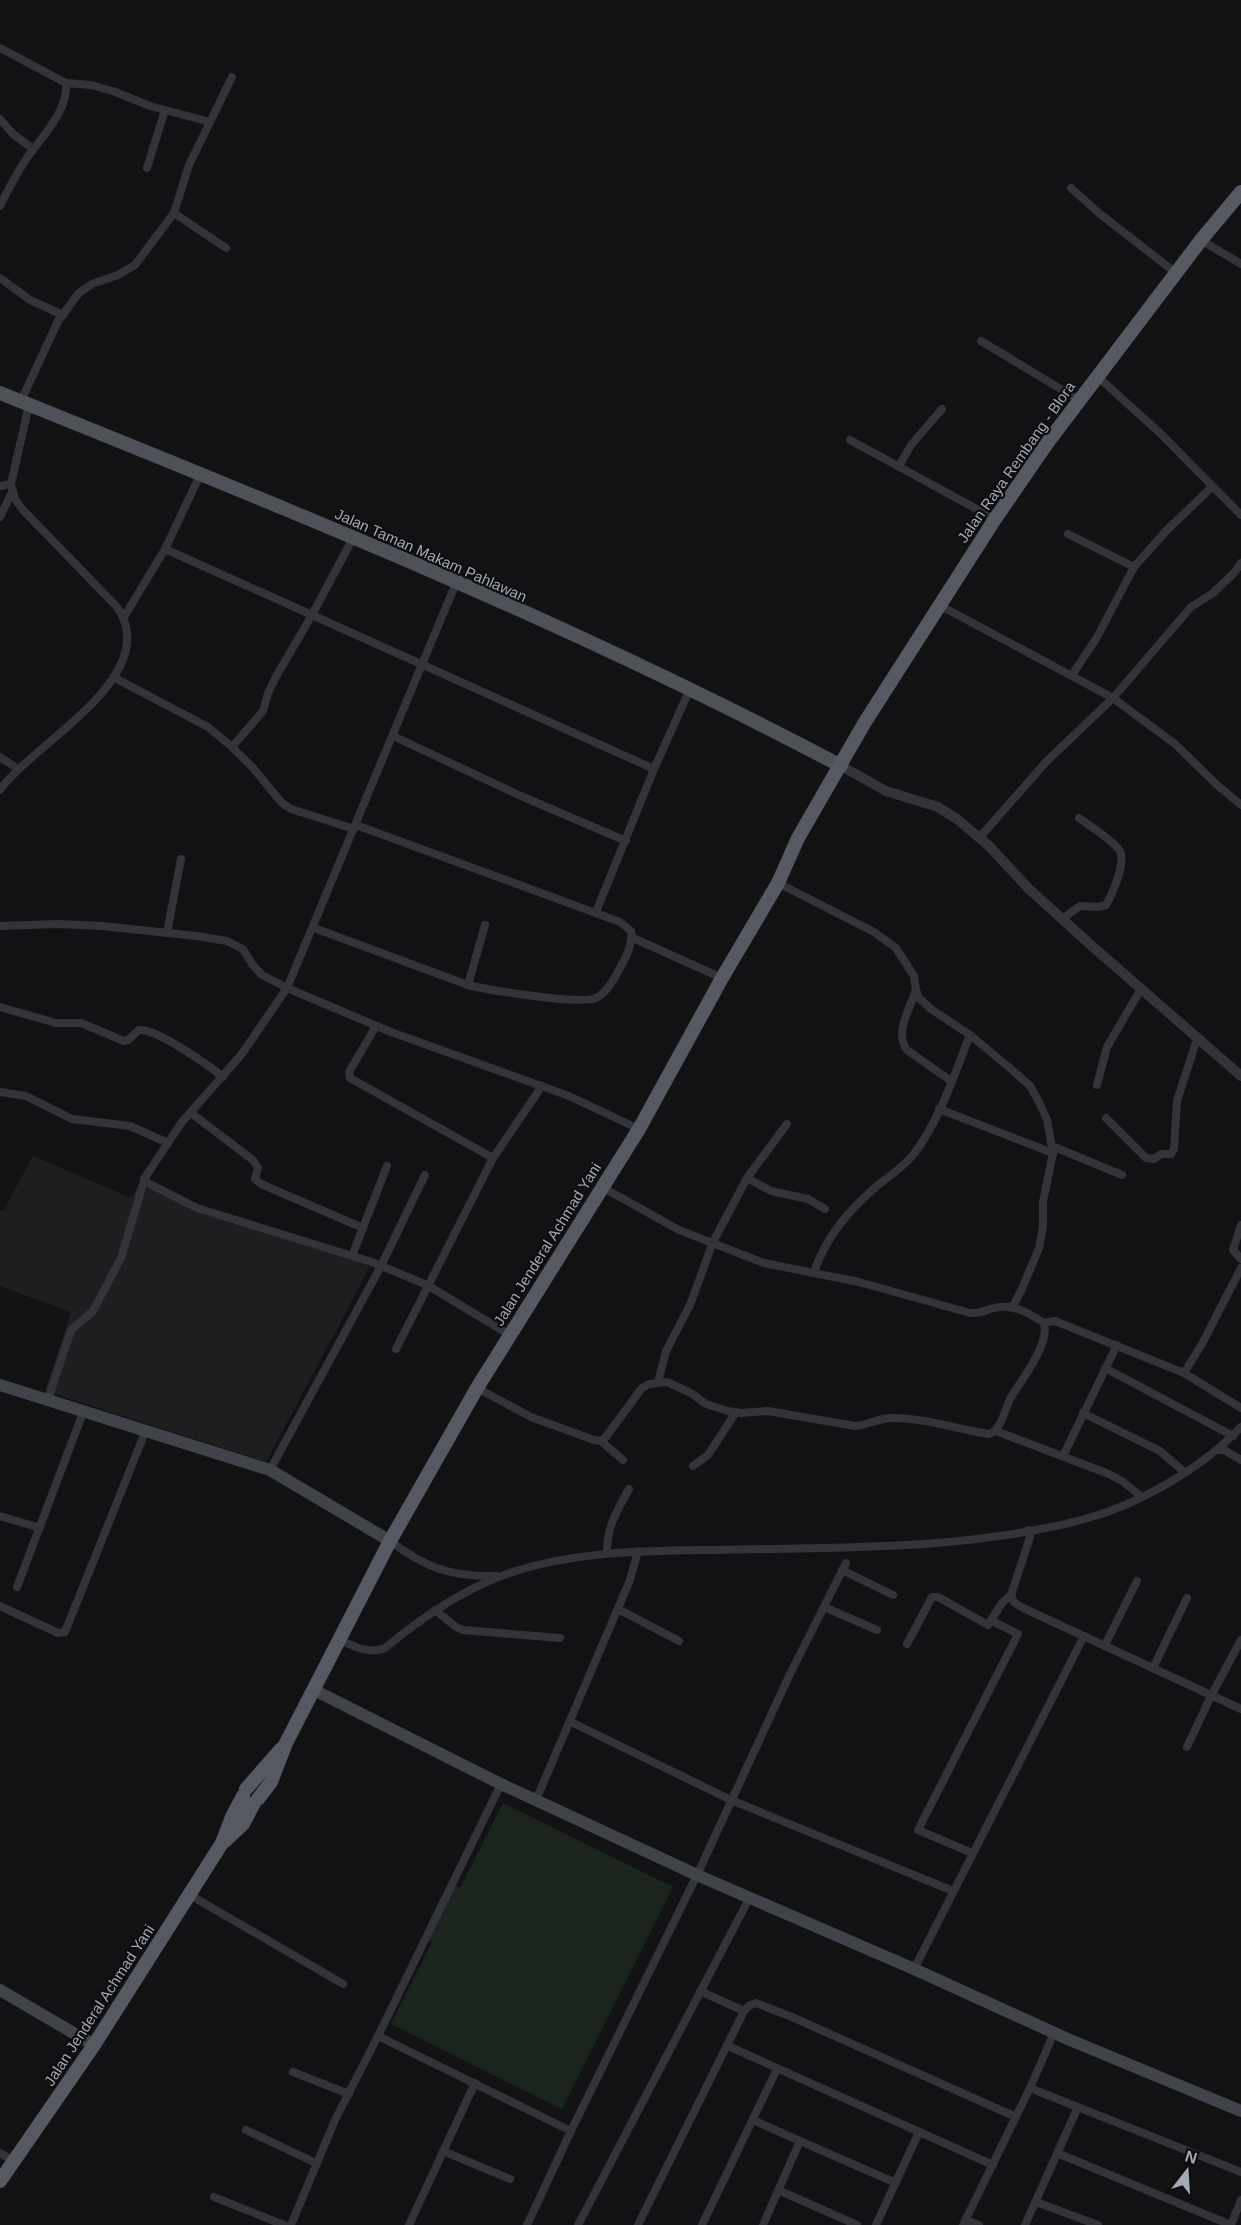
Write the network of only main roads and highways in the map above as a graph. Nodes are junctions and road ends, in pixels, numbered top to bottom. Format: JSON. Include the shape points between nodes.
{"nodes":[{"id":1,"x":1241,"y":192,"type":"edge"},
{"id":2,"x":0,"y":393,"type":"edge"},
{"id":3,"x":841,"y":766,"type":"junction"},
{"id":4,"x":0,"y":1385,"type":"edge"},
{"id":5,"x":390,"y":1541,"type":"junction"},
{"id":6,"x":314,"y":1690,"type":"junction"},
{"id":7,"x":0,"y":1990,"type":"edge"},
{"id":8,"x":94,"y":2045,"type":"junction"},
{"id":9,"x":1241,"y":2111,"type":"edge"},
{"id":10,"x":0,"y":2181,"type":"edge"}],
"edges":[{"from":1,"to":3,"type":"highway","name":"Jalan Raya Rembang - Blora","via":[[1097,376],[995,519]]},
{"from":2,"to":3,"type":"main road","name":"Jalan Taman Makam Pahlawan","via":[[201,473],[456,583],[690,688]]},
{"from":3,"to":5,"type":"highway","name":"Jalan Jenderal Achmad Yani","via":[[639,1129],[477,1388]]},
{"from":4,"to":5,"type":"main road","via":[[270,1470]]},
{"from":5,"to":6,"type":"highway","name":"Jalan Jenderal Achmad Yani"},
{"from":6,"to":8,"type":"highway","name":"Jalan Jenderal Achmad Yani","via":[[286,1743],[250,1797],[243,1824],[222,1843]]},
{"from":6,"to":9,"type":"main road","via":[[501,1784],[697,1875]]},
{"from":7,"to":8,"type":"main road"},
{"from":8,"to":10,"type":"highway","name":"Jalan Jenderal Achmad Yani"}]}
